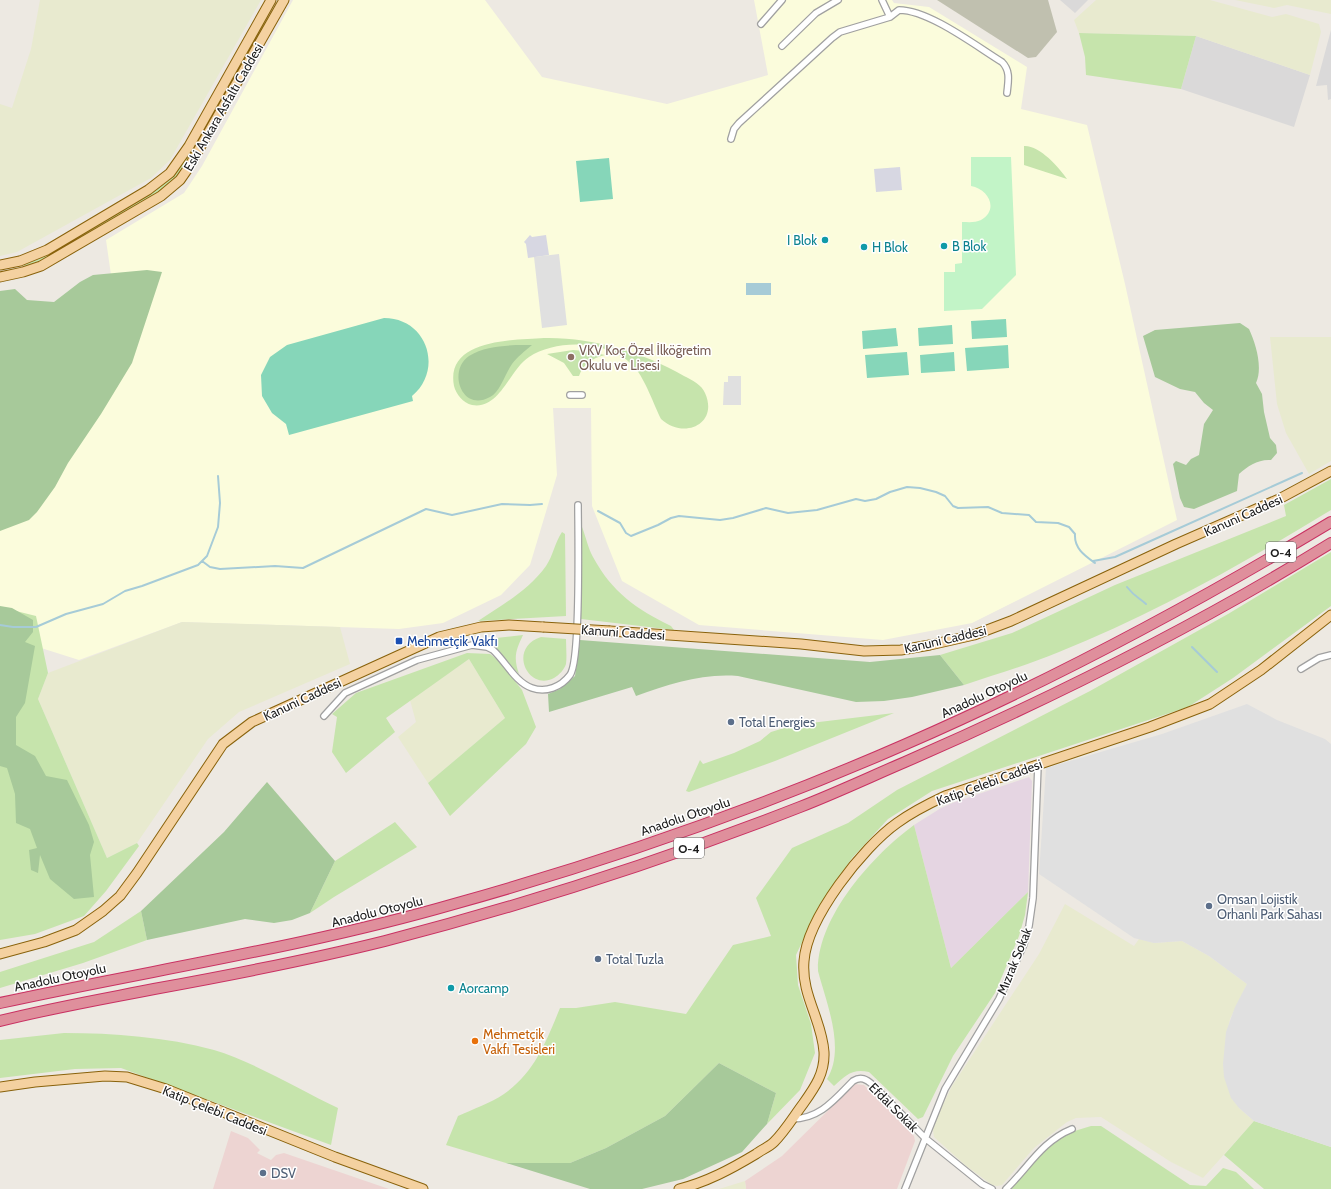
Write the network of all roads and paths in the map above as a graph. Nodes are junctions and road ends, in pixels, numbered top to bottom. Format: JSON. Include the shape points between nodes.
{"nodes":[{"id":1,"x":271,"y":0,"type":"edge"},
{"id":2,"x":284,"y":0,"type":"edge"},
{"id":3,"x":782,"y":0,"type":"edge"},
{"id":4,"x":838,"y":0,"type":"edge"},
{"id":5,"x":882,"y":0,"type":"edge"},
{"id":6,"x":890,"y":17,"type":"junction"},
{"id":7,"x":761,"y":24,"type":"dead end"},
{"id":8,"x":782,"y":46,"type":"dead end"},
{"id":9,"x":1007,"y":93,"type":"dead end"},
{"id":10,"x":731,"y":139,"type":"dead end"},
{"id":11,"x":0,"y":265,"type":"edge"},
{"id":12,"x":0,"y":277,"type":"edge"},
{"id":13,"x":570,"y":395,"type":"dead end"},
{"id":14,"x":582,"y":395,"type":"dead end"},
{"id":15,"x":1331,"y":471,"type":"edge"},
{"id":16,"x":578,"y":505,"type":"dead end"},
{"id":17,"x":1331,"y":522,"type":"edge"},
{"id":18,"x":1331,"y":542,"type":"edge"},
{"id":19,"x":1331,"y":615,"type":"edge"},
{"id":20,"x":1331,"y":655,"type":"edge"},
{"id":21,"x":1300,"y":669,"type":"dead end"},
{"id":22,"x":324,"y":716,"type":"dead end"},
{"id":23,"x":1038,"y":765,"type":"junction"},
{"id":24,"x":0,"y":954,"type":"edge"},
{"id":25,"x":0,"y":1003,"type":"edge"},
{"id":26,"x":0,"y":1021,"type":"edge"},
{"id":27,"x":0,"y":1087,"type":"edge"},
{"id":28,"x":792,"y":1119,"type":"junction"},
{"id":29,"x":1072,"y":1129,"type":"dead end"},
{"id":30,"x":925,"y":1138,"type":"junction"},
{"id":31,"x":423,"y":1189,"type":"edge"},
{"id":32,"x":679,"y":1189,"type":"edge"},
{"id":33,"x":905,"y":1189,"type":"edge"},
{"id":34,"x":992,"y":1189,"type":"edge"},
{"id":35,"x":1006,"y":1189,"type":"edge"}],
"edges":[{"from":1,"to":11,"type":"main road","name":"Eski Ankara Asfaltı Caddesi","via":[[189,146],[170,173],[148,190],[47,250]]},
{"from":2,"to":12,"type":"main road","name":"Eski Ankara Asfaltı Caddesi","via":[[189,167],[175,184],[152,202],[53,259],[23,272]]},
{"from":3,"to":7,"type":"street"},
{"from":4,"to":8,"type":"street","via":[[816,13]]},
{"from":5,"to":6,"type":"street"},
{"from":6,"to":9,"type":"street","via":[[899,10],[919,14],[1002,62],[1008,71]]},
{"from":6,"to":10,"type":"street","via":[[840,32],[832,38],[739,123]]},
{"from":13,"to":14,"type":"street"},
{"from":15,"to":24,"type":"main road","name":"Kanuni Caddesi","bridge":true,"via":[[1279,500],[1176,544],[1011,621],[974,635],[937,644],[901,650],[864,651],[801,644],[510,625],[481,627],[439,637],[252,722],[219,749],[120,896],[76,930]]},
{"from":16,"to":22,"type":"street","via":[[578,585],[575,650],[571,674],[550,689],[533,688],[516,676],[493,650],[487,646],[472,644],[417,660],[345,693]]},
{"from":17,"to":25,"type":"highway","name":"Anadolu Otoyolu","number":"O-4","via":[[1232,582],[1033,686],[906,745],[756,805],[612,856],[455,904],[275,948]]},
{"from":18,"to":26,"type":"highway","number":"O-4","via":[[1232,602],[1013,714],[802,806],[682,850],[586,882],[386,940],[284,964],[79,1003]]},
{"from":19,"to":23,"type":"main road","name":"Katip Çelebi Caddesi","via":[[1261,670],[1210,704],[1183,716]]},
{"from":20,"to":21,"type":"street","via":[[1319,658]]},
{"from":23,"to":28,"type":"main road","name":"Katip Çelebi Caddesi","via":[[945,796],[922,807],[897,823],[851,869],[818,920],[809,939],[804,960],[806,992],[822,1036],[824,1054],[817,1085]]},
{"from":23,"to":30,"type":"street","name":"Mızrak Sokak","via":[[1033,898],[1029,926],[1004,989],[952,1074]]},
{"from":27,"to":31,"type":"main road","name":"Katip Çelebi Caddesi","via":[[66,1079],[127,1077],[166,1089],[335,1157]]},
{"from":28,"to":30,"type":"street","name":"Efdal Sokak","via":[[806,1118],[818,1113],[853,1081],[863,1078]]},
{"from":28,"to":32,"type":"main road","name":"Katip Çelebi Caddesi","via":[[773,1143],[732,1169],[698,1184]]},
{"from":29,"to":35,"type":"street","via":[[1056,1136]]},
{"from":30,"to":33,"type":"street","name":"Mızrak Sokak"},
{"from":30,"to":34,"type":"street","name":"Efdal Sokak","via":[[982,1184]]}]}
